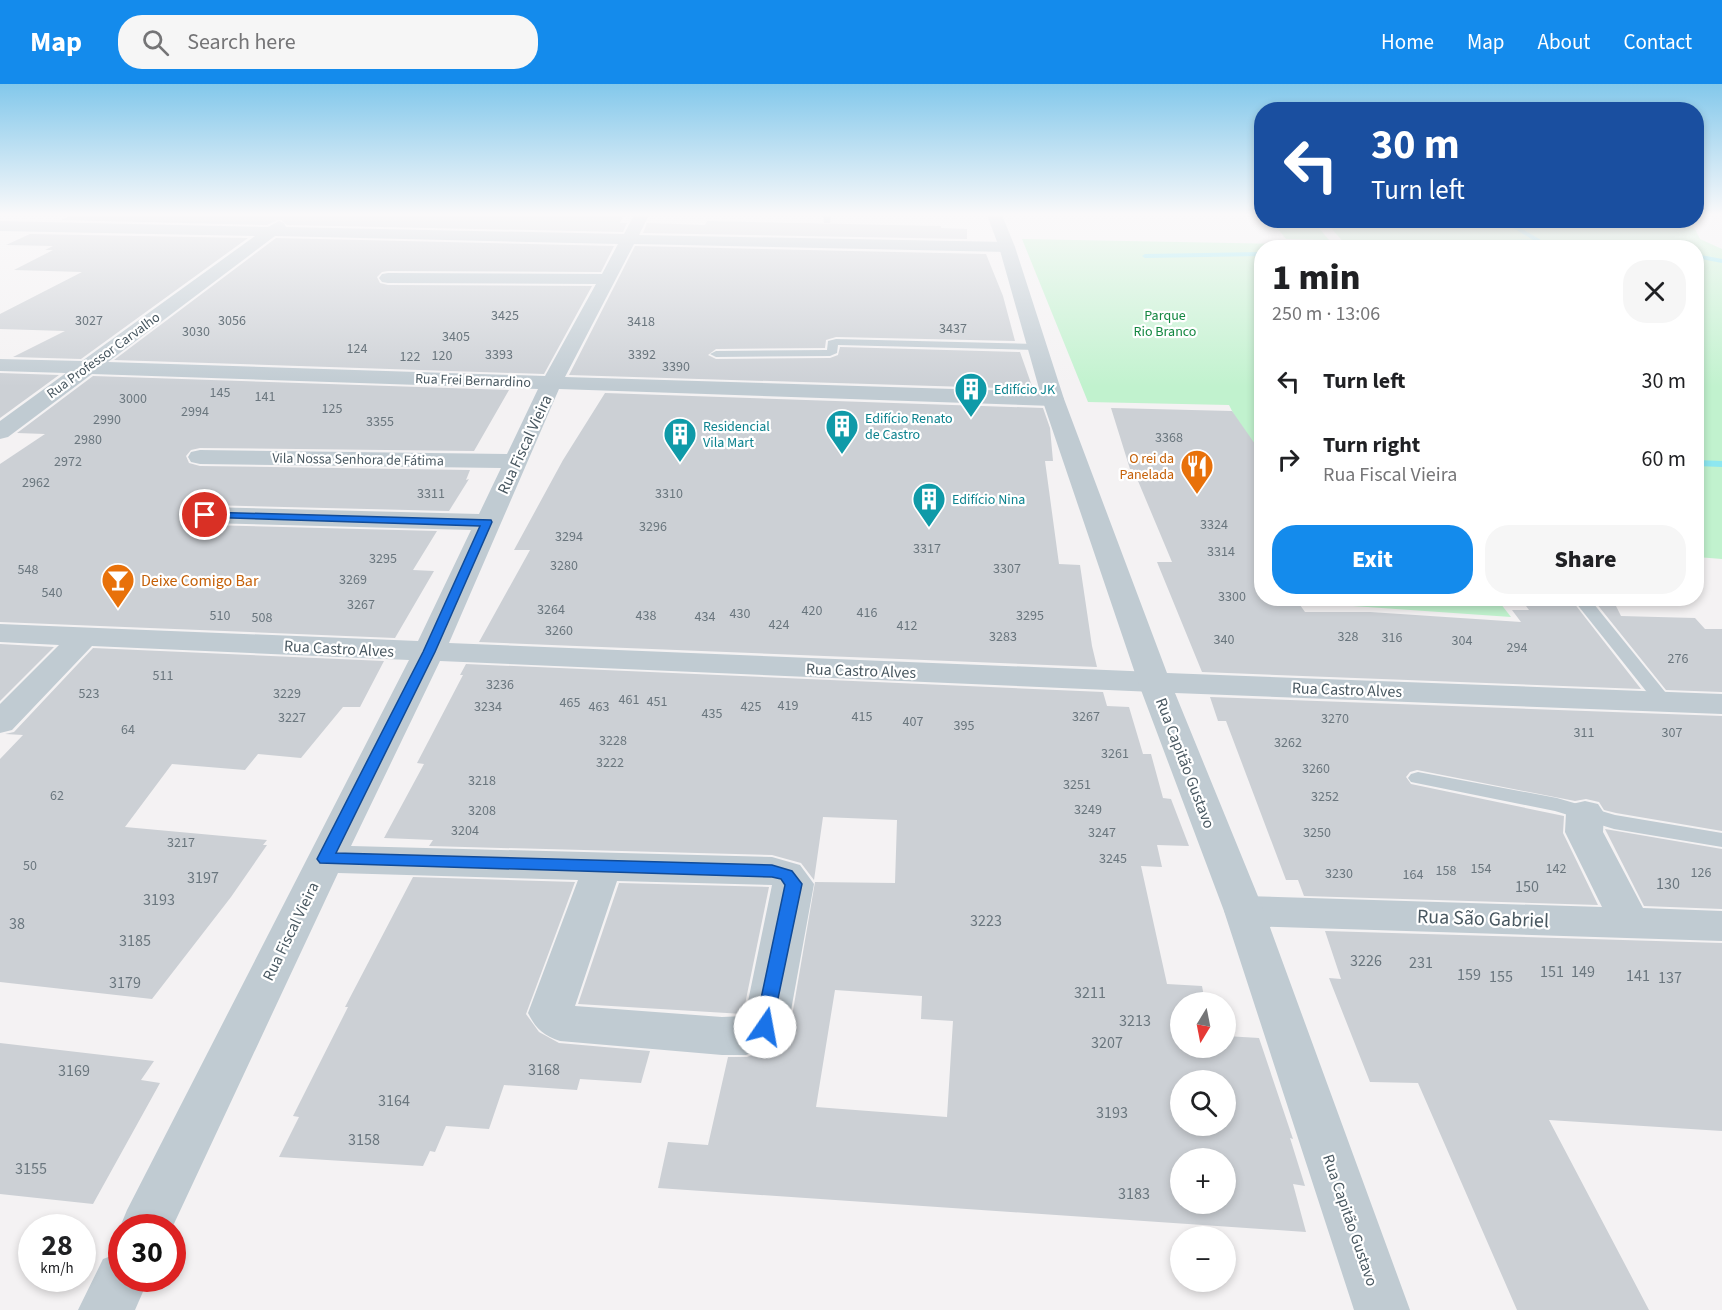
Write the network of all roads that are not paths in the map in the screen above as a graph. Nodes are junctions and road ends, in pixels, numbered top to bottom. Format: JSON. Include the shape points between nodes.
{"nodes":[{"id":1,"x":215,"y":272,"type":"edge"},
{"id":2,"x":612,"y":272,"type":"edge"},
{"id":3,"x":1011,"y":272,"type":"edge"},
{"id":4,"x":388,"y":278,"type":"dead end"},
{"id":5,"x":608,"y":279,"type":"junction"},
{"id":6,"x":1036,"y":347,"type":"junction"},
{"id":7,"x":716,"y":354,"type":"dead end"},
{"id":8,"x":0,"y":365,"type":"edge"},
{"id":9,"x":85,"y":368,"type":"junction"},
{"id":10,"x":552,"y":382,"type":"junction"},
{"id":11,"x":1053,"y":399,"type":"junction"},
{"id":12,"x":0,"y":432,"type":"edge"},
{"id":13,"x":200,"y":457,"type":"dead end"},
{"id":14,"x":517,"y":461,"type":"junction"},
{"id":15,"x":205,"y":515,"type":"dead end"},
{"id":16,"x":487,"y":522,"type":"junction"},
{"id":17,"x":1586,"y":606,"type":"edge"},
{"id":18,"x":0,"y":633,"type":"edge"},
{"id":19,"x":84,"y":637,"type":"junction"},
{"id":20,"x":429,"y":652,"type":"junction"},
{"id":21,"x":1154,"y":682,"type":"junction"},
{"id":22,"x":1664,"y":702,"type":"junction"},
{"id":23,"x":1722,"y":704,"type":"edge"},
{"id":24,"x":0,"y":723,"type":"edge"},
{"id":25,"x":1418,"y":778,"type":"dead end"},
{"id":26,"x":1585,"y":813,"type":"junction"},
{"id":27,"x":1722,"y":840,"type":"edge"},
{"id":28,"x":325,"y":859,"type":"junction"},
{"id":29,"x":602,"y":867,"type":"junction"},
{"id":30,"x":1244,"y":911,"type":"junction"},
{"id":31,"x":1630,"y":922,"type":"junction"},
{"id":32,"x":1722,"y":926,"type":"edge"},
{"id":33,"x":152,"y":1214,"type":"edge"},
{"id":34,"x":115,"y":1292,"type":"edge"},
{"id":35,"x":106,"y":1310,"type":"edge"},
{"id":36,"x":1382,"y":1310,"type":"edge"}],
"edges":[{"from":1,"to":9,"type":"street","name":"Rua Professor Carvalho"},
{"from":2,"to":5,"type":"street","name":"Rua Fiscal Vieira"},
{"from":3,"to":6,"type":"street","name":"Rua Capitão Gustavo"},
{"from":4,"to":5,"type":"street"},
{"from":5,"to":10,"type":"street","name":"Rua Fiscal Vieira"},
{"from":6,"to":7,"type":"lane","via":[[836,342],[830,353]]},
{"from":6,"to":11,"type":"street","name":"Rua Capitão Gustavo"},
{"from":8,"to":9,"type":"street","name":"Rua Frei Bernardino"},
{"from":9,"to":10,"type":"street","name":"Rua Frei Bernardino"},
{"from":9,"to":12,"type":"street","name":"Rua Professor Carvalho"},
{"from":10,"to":11,"type":"street","name":"Rua Frei Bernardino"},
{"from":10,"to":14,"type":"street","name":"Rua Fiscal Vieira"},
{"from":11,"to":21,"type":"street","name":"Rua Capitão Gustavo"},
{"from":13,"to":14,"type":"street","name":"Vila Nossa Senhora de Fátima"},
{"from":14,"to":16,"type":"street","name":"Rua Fiscal Vieira"},
{"from":15,"to":16,"type":"street"},
{"from":16,"to":20,"type":"street","name":"Rua Fiscal Vieira"},
{"from":17,"to":22,"type":"lane"},
{"from":18,"to":19,"type":"street","name":"Rua Castro Alves"},
{"from":19,"to":20,"type":"street","name":"Rua Castro Alves"},
{"from":19,"to":24,"type":"street"},
{"from":20,"to":21,"type":"street","name":"Rua Castro Alves"},
{"from":20,"to":28,"type":"street","name":"Rua Fiscal Vieira"},
{"from":21,"to":22,"type":"street","name":"Rua Castro Alves"},
{"from":21,"to":30,"type":"street","name":"Rua Capitão Gustavo"},
{"from":22,"to":23,"type":"street","name":"Rua Castro Alves"},
{"from":25,"to":26,"type":"lane"},
{"from":26,"to":27,"type":"lane","via":[[1614,822]]},
{"from":26,"to":31,"type":"street","via":[[1584,832]]},
{"from":28,"to":29,"type":"street"},
{"from":28,"to":33,"type":"street","name":"Rua Fiscal Vieira"},
{"from":29,"to":29,"type":"street","via":[[772,871],[786,875],[794,884],[765,1027],[747,1036],[730,1036],[560,1023],[550,1013]]},
{"from":30,"to":31,"type":"street","name":"Rua São Gabriel"},
{"from":30,"to":36,"type":"street","name":"Rua Capitão Gustavo"},
{"from":31,"to":32,"type":"street","name":"Rua São Gabriel"},
{"from":34,"to":35,"type":"street"}]}
